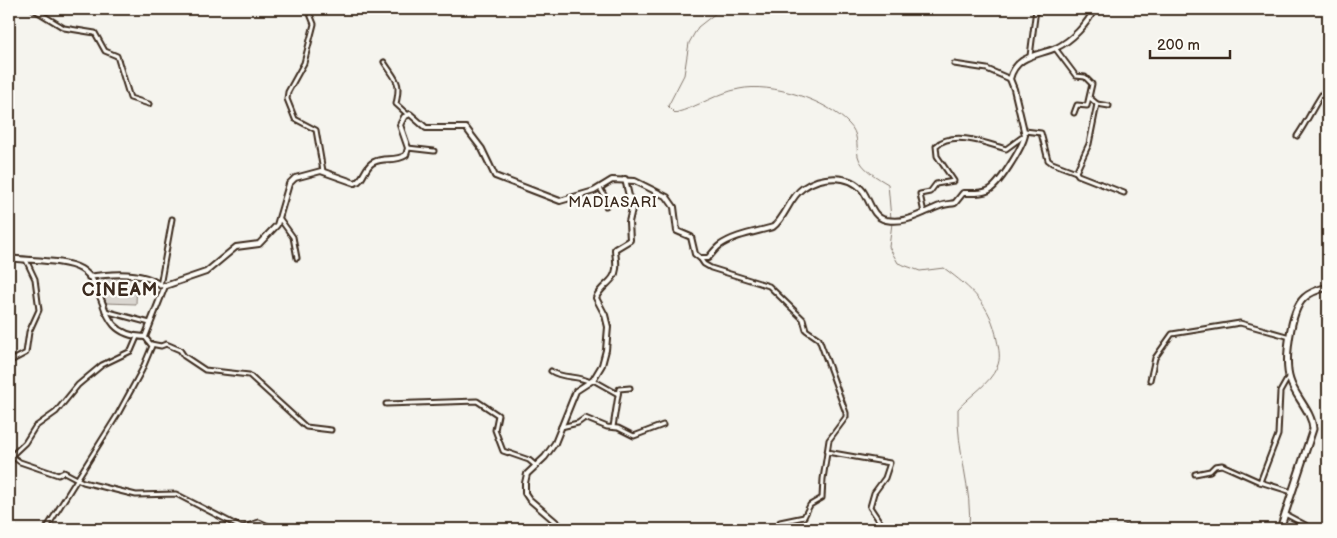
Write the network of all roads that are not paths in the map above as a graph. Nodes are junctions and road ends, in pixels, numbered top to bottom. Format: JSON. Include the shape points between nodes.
{"nodes":[{"id":1,"x":33,"y":9,"type":"edge"},
{"id":2,"x":305,"y":9,"type":"edge"},
{"id":3,"x":1036,"y":9,"type":"edge"},
{"id":4,"x":1094,"y":9,"type":"edge"},
{"id":5,"x":1055,"y":48,"type":"junction"},
{"id":6,"x":1030,"y":56,"type":"junction"},
{"id":7,"x":384,"y":62,"type":"dead end"},
{"id":8,"x":954,"y":64,"type":"dead end"},
{"id":9,"x":1010,"y":79,"type":"junction"},
{"id":10,"x":1328,"y":86,"type":"edge"},
{"id":11,"x":1090,"y":98,"type":"junction"},
{"id":12,"x":149,"y":104,"type":"dead end"},
{"id":13,"x":1098,"y":104,"type":"junction"},
{"id":14,"x":1109,"y":106,"type":"dead end"},
{"id":15,"x":1074,"y":113,"type":"dead end"},
{"id":16,"x":407,"y":114,"type":"junction"},
{"id":17,"x":1025,"y":133,"type":"junction"},
{"id":18,"x":1297,"y":136,"type":"dead end"},
{"id":19,"x":408,"y":148,"type":"junction"},
{"id":20,"x":434,"y":151,"type":"dead end"},
{"id":21,"x":323,"y":171,"type":"junction"},
{"id":22,"x":1076,"y":172,"type":"junction"},
{"id":23,"x":625,"y":179,"type":"junction"},
{"id":24,"x":600,"y":188,"type":"junction"},
{"id":25,"x":1124,"y":193,"type":"dead end"},
{"id":26,"x":606,"y":206,"type":"dead end"},
{"id":27,"x":924,"y":214,"type":"junction"},
{"id":28,"x":172,"y":219,"type":"dead end"},
{"id":29,"x":280,"y":219,"type":"junction"},
{"id":30,"x":9,"y":258,"type":"edge"},
{"id":31,"x":297,"y":258,"type":"dead end"},
{"id":32,"x":700,"y":258,"type":"junction"},
{"id":33,"x":26,"y":260,"type":"junction"},
{"id":34,"x":89,"y":277,"type":"junction"},
{"id":35,"x":162,"y":286,"type":"junction"},
{"id":36,"x":1328,"y":287,"type":"edge"},
{"id":37,"x":105,"y":311,"type":"junction"},
{"id":38,"x":150,"y":324,"type":"junction"},
{"id":39,"x":137,"y":337,"type":"junction"},
{"id":40,"x":1290,"y":337,"type":"junction"},
{"id":41,"x":145,"y":338,"type":"junction"},
{"id":42,"x":151,"y":344,"type":"junction"},
{"id":43,"x":9,"y":362,"type":"edge"},
{"id":44,"x":551,"y":371,"type":"dead end"},
{"id":45,"x":1288,"y":376,"type":"junction"},
{"id":46,"x":1150,"y":380,"type":"dead end"},
{"id":47,"x":592,"y":381,"type":"junction"},
{"id":48,"x":630,"y":388,"type":"dead end"},
{"id":49,"x":618,"y":394,"type":"junction"},
{"id":50,"x":386,"y":404,"type":"dead end"},
{"id":51,"x":663,"y":425,"type":"dead end"},
{"id":52,"x":561,"y":427,"type":"junction"},
{"id":53,"x":613,"y":428,"type":"junction"},
{"id":54,"x":331,"y":430,"type":"dead end"},
{"id":55,"x":827,"y":452,"type":"junction"},
{"id":56,"x":10,"y":457,"type":"edge"},
{"id":57,"x":536,"y":466,"type":"junction"},
{"id":58,"x":1195,"y":474,"type":"dead end"},
{"id":59,"x":77,"y":478,"type":"junction"},
{"id":60,"x":1260,"y":482,"type":"junction"},
{"id":61,"x":1292,"y":492,"type":"junction"},
{"id":62,"x":1285,"y":514,"type":"junction"},
{"id":63,"x":46,"y":529,"type":"edge"},
{"id":64,"x":275,"y":529,"type":"edge"},
{"id":65,"x":564,"y":529,"type":"edge"},
{"id":66,"x":781,"y":529,"type":"edge"},
{"id":67,"x":888,"y":529,"type":"edge"},
{"id":68,"x":1280,"y":529,"type":"edge"},
{"id":69,"x":1313,"y":529,"type":"edge"}],
"edges":[{"from":1,"to":12,"type":"street","via":[[62,27],[95,33],[105,51],[117,56],[130,98]]},
{"from":2,"to":21,"type":"street","via":[[314,24],[304,63],[287,99],[295,119],[316,130]]},
{"from":3,"to":6,"type":"street"},
{"from":4,"to":5,"type":"street","via":[[1078,31]]},
{"from":5,"to":6,"type":"street"},
{"from":5,"to":11,"type":"street","via":[[1076,76],[1092,82]]},
{"from":6,"to":9,"type":"street","via":[[1018,63]]},
{"from":7,"to":16,"type":"street","via":[[399,85],[396,104]]},
{"from":8,"to":9,"type":"street","via":[[987,69]]},
{"from":9,"to":17,"type":"street"},
{"from":10,"to":18,"type":"street"},
{"from":11,"to":13,"type":"street"},
{"from":11,"to":15,"type":"street","via":[[1087,107],[1077,106]]},
{"from":13,"to":14,"type":"street"},
{"from":13,"to":22,"type":"street","via":[[1087,149]]},
{"from":16,"to":19,"type":"street","via":[[400,129]]},
{"from":16,"to":24,"type":"street","via":[[426,128],[466,128],[482,149],[495,176],[554,201],[566,201]]},
{"from":17,"to":22,"type":"street","via":[[1041,133],[1048,160]]},
{"from":17,"to":27,"type":"street","via":[[1009,166],[990,190],[963,193],[955,203],[939,206]]},
{"from":17,"to":27,"type":"street","via":[[1006,149],[972,139],[943,140],[936,146],[936,156],[954,181],[936,184],[930,192],[920,194]]},
{"from":19,"to":20,"type":"street"},
{"from":19,"to":21,"type":"street","via":[[404,157],[374,162],[358,182]]},
{"from":21,"to":29,"type":"street","via":[[292,179]]},
{"from":22,"to":25,"type":"street"},
{"from":23,"to":24,"type":"street","via":[[612,180]]},
{"from":23,"to":32,"type":"street","via":[[667,197],[674,207],[677,231],[691,237],[695,254]]},
{"from":23,"to":47,"type":"street","via":[[632,209],[630,240],[616,247],[615,275],[596,298],[608,326],[606,350]]},
{"from":24,"to":26,"type":"street"},
{"from":27,"to":32,"type":"street","via":[[900,221],[880,219],[858,186],[840,178],[829,178],[800,190],[773,227],[727,241],[708,258]]},
{"from":28,"to":35,"type":"street"},
{"from":29,"to":31,"type":"street","via":[[293,237]]},
{"from":29,"to":35,"type":"street","via":[[256,246],[236,247],[206,272]]},
{"from":30,"to":33,"type":"street"},
{"from":32,"to":55,"type":"street","via":[[710,268],[769,286],[803,319],[806,330],[818,338],[846,414],[830,438]]},
{"from":33,"to":34,"type":"street","via":[[72,266]]},
{"from":33,"to":43,"type":"street","via":[[36,279],[39,310],[29,332],[26,353]]},
{"from":34,"to":35,"type":"street","via":[[138,276]]},
{"from":34,"to":37,"type":"street"},
{"from":35,"to":38,"type":"street"},
{"from":36,"to":40,"type":"main road","via":[[1307,295],[1300,302]]},
{"from":37,"to":38,"type":"street"},
{"from":37,"to":39,"type":"street","via":[[114,327]]},
{"from":38,"to":41,"type":"street"},
{"from":39,"to":41,"type":"street"},
{"from":39,"to":56,"type":"street","via":[[131,351],[102,365],[78,385],[56,412],[35,427],[25,443]]},
{"from":40,"to":45,"type":"main road"},
{"from":40,"to":46,"type":"street","via":[[1240,323],[1172,334],[1156,358]]},
{"from":41,"to":42,"type":"street"},
{"from":42,"to":54,"type":"street","via":[[166,344],[180,350],[205,370],[249,375],[306,427]]},
{"from":42,"to":59,"type":"street","via":[[142,370]]},
{"from":44,"to":47,"type":"street"},
{"from":45,"to":60,"type":"street","via":[[1280,392],[1278,435]]},
{"from":45,"to":61,"type":"main road","via":[[1313,425]]},
{"from":47,"to":49,"type":"street"},
{"from":47,"to":52,"type":"street","via":[[576,392]]},
{"from":48,"to":49,"type":"street","via":[[621,388]]},
{"from":49,"to":53,"type":"street"},
{"from":50,"to":57,"type":"street","via":[[478,401],[498,415],[495,430],[503,451],[529,460]]},
{"from":51,"to":53,"type":"street","via":[[634,436]]},
{"from":52,"to":53,"type":"street","via":[[585,418]]},
{"from":52,"to":57,"type":"street","via":[[552,448]]},
{"from":55,"to":66,"type":"street","via":[[822,499],[808,506],[804,517],[780,522]]},
{"from":55,"to":67,"type":"street","via":[[890,463],[870,506]]},
{"from":56,"to":59,"type":"street"},
{"from":57,"to":65,"type":"street","via":[[526,476],[526,495]]},
{"from":58,"to":60,"type":"street","via":[[1210,472],[1218,465]]},
{"from":59,"to":63,"type":"street"},
{"from":59,"to":64,"type":"street","via":[[143,496],[176,494],[240,527],[247,528],[262,522]]},
{"from":60,"to":61,"type":"street"},
{"from":61,"to":62,"type":"main road"},
{"from":62,"to":68,"type":"main road"},
{"from":62,"to":69,"type":"street"}]}
